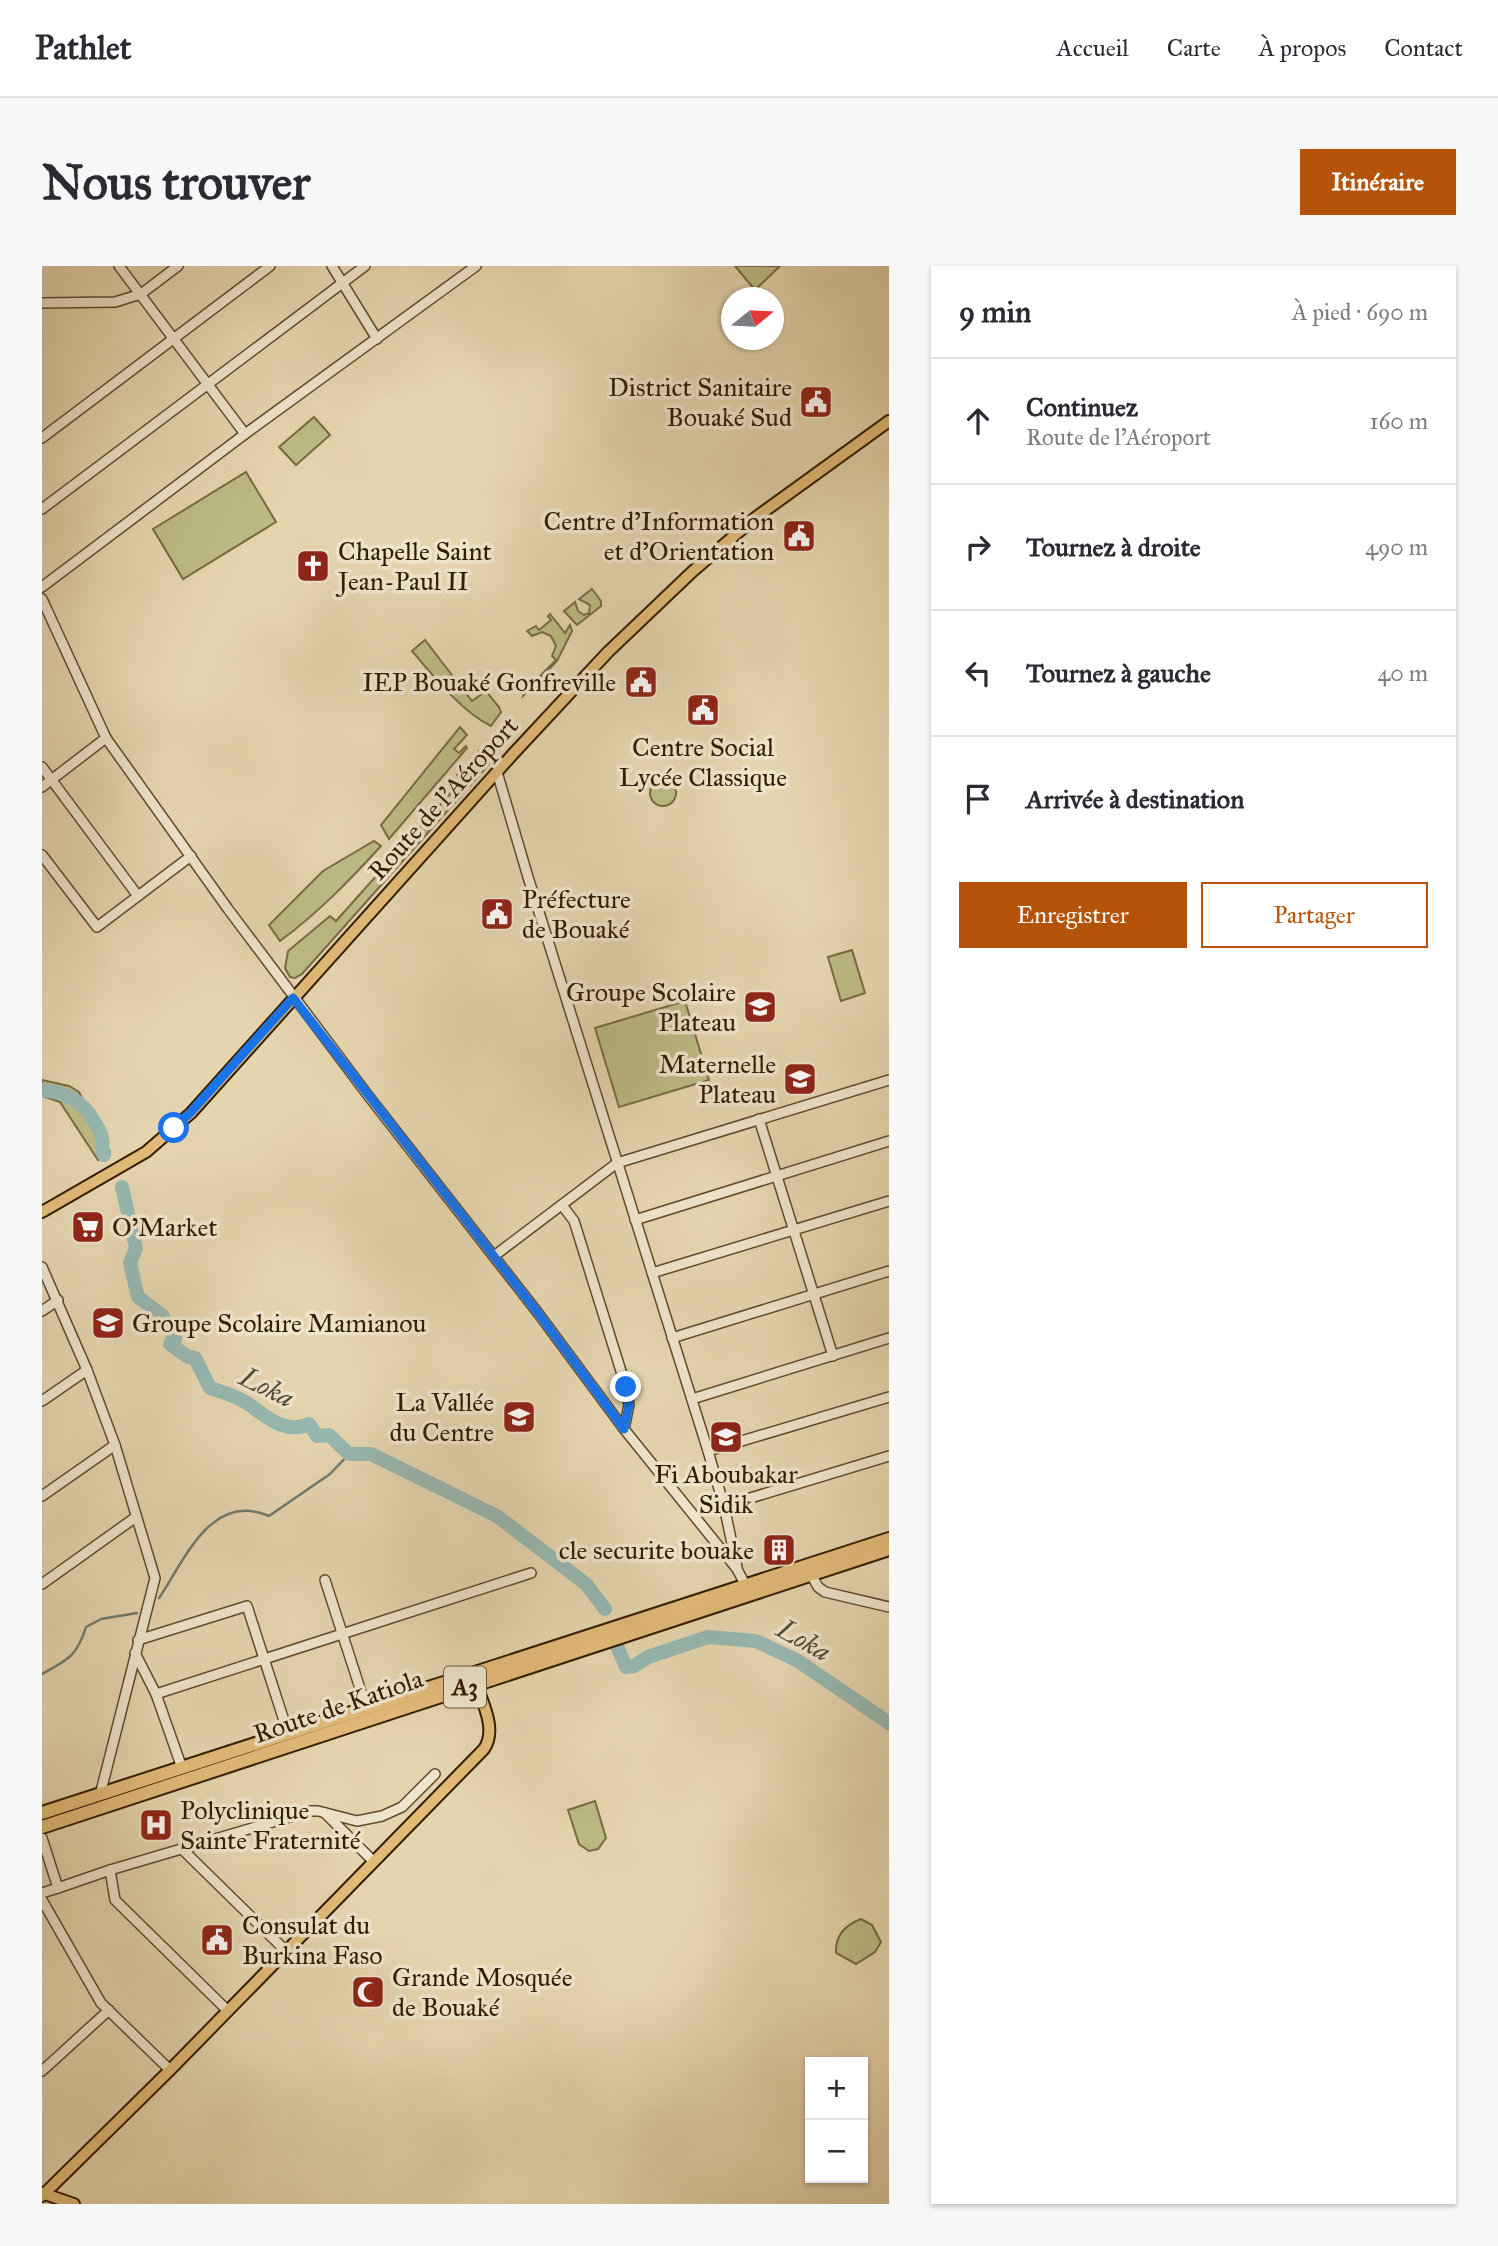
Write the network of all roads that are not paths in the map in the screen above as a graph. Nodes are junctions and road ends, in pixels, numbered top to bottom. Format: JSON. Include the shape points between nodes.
{"nodes":[{"id":1,"x":119,"y":266,"type":"edge"},
{"id":2,"x":178,"y":266,"type":"edge"},
{"id":3,"x":270,"y":266,"type":"edge"},
{"id":4,"x":332,"y":266,"type":"edge"},
{"id":5,"x":365,"y":266,"type":"edge"},
{"id":6,"x":476,"y":266,"type":"edge"},
{"id":7,"x":344,"y":282,"type":"junction"},
{"id":8,"x":141,"y":295,"type":"junction"},
{"id":9,"x":42,"y":303,"type":"edge"},
{"id":10,"x":377,"y":338,"type":"junction"},
{"id":11,"x":174,"y":339,"type":"junction"},
{"id":12,"x":208,"y":384,"type":"junction"},
{"id":13,"x":889,"y":421,"type":"edge"},
{"id":14,"x":245,"y":434,"type":"junction"},
{"id":15,"x":42,"y":438,"type":"edge"},
{"id":16,"x":42,"y":509,"type":"edge"},
{"id":17,"x":42,"y":587,"type":"edge"},
{"id":18,"x":42,"y":599,"type":"edge"},
{"id":19,"x":106,"y":738,"type":"junction"},
{"id":20,"x":42,"y":767,"type":"edge"},
{"id":21,"x":497,"y":772,"type":"junction"},
{"id":22,"x":52,"y":780,"type":"junction"},
{"id":23,"x":42,"y":787,"type":"edge"},
{"id":24,"x":42,"y":855,"type":"edge"},
{"id":25,"x":191,"y":856,"type":"junction"},
{"id":26,"x":138,"y":896,"type":"junction"},
{"id":27,"x":293,"y":998,"type":"junction"},
{"id":28,"x":889,"y":1080,"type":"edge"},
{"id":29,"x":759,"y":1119,"type":"junction"},
{"id":30,"x":889,"y":1142,"type":"edge"},
{"id":31,"x":617,"y":1163,"type":"junction"},
{"id":32,"x":777,"y":1176,"type":"junction"},
{"id":33,"x":889,"y":1201,"type":"edge"},
{"id":34,"x":562,"y":1205,"type":"junction"},
{"id":35,"x":44,"y":1209,"type":"edge"},
{"id":36,"x":635,"y":1220,"type":"junction"},
{"id":37,"x":794,"y":1230,"type":"junction"},
{"id":38,"x":494,"y":1256,"type":"junction"},
{"id":39,"x":42,"y":1267,"type":"edge"},
{"id":40,"x":889,"y":1271,"type":"edge"},
{"id":41,"x":652,"y":1273,"type":"junction"},
{"id":42,"x":814,"y":1294,"type":"junction"},
{"id":43,"x":58,"y":1300,"type":"junction"},
{"id":44,"x":42,"y":1311,"type":"edge"},
{"id":45,"x":672,"y":1338,"type":"junction"},
{"id":46,"x":889,"y":1338,"type":"edge"},
{"id":47,"x":833,"y":1356,"type":"junction"},
{"id":48,"x":87,"y":1370,"type":"junction"},
{"id":49,"x":889,"y":1397,"type":"edge"},
{"id":50,"x":692,"y":1399,"type":"junction"},
{"id":51,"x":42,"y":1401,"type":"edge"},
{"id":52,"x":624,"y":1429,"type":"junction"},
{"id":53,"x":115,"y":1444,"type":"junction"},
{"id":54,"x":708,"y":1451,"type":"junction"},
{"id":55,"x":889,"y":1456,"type":"edge"},
{"id":56,"x":42,"y":1496,"type":"edge"},
{"id":57,"x":724,"y":1506,"type":"junction"},
{"id":58,"x":136,"y":1517,"type":"junction"},
{"id":59,"x":889,"y":1539,"type":"edge"},
{"id":60,"x":889,"y":1549,"type":"edge"},
{"id":61,"x":737,"y":1569,"type":"junction"},
{"id":62,"x":531,"y":1573,"type":"dead end"},
{"id":63,"x":811,"y":1574,"type":"junction"},
{"id":64,"x":325,"y":1580,"type":"dead end"},
{"id":65,"x":42,"y":1584,"type":"edge"},
{"id":66,"x":748,"y":1589,"type":"junction"},
{"id":67,"x":889,"y":1607,"type":"edge"},
{"id":68,"x":343,"y":1634,"type":"junction"},
{"id":69,"x":138,"y":1640,"type":"junction"},
{"id":70,"x":135,"y":1653,"type":"junction"},
{"id":71,"x":264,"y":1659,"type":"junction"},
{"id":72,"x":474,"y":1678,"type":"junction"},
{"id":73,"x":156,"y":1694,"type":"junction"},
{"id":74,"x":366,"y":1707,"type":"junction"},
{"id":75,"x":288,"y":1733,"type":"junction"},
{"id":76,"x":181,"y":1768,"type":"junction"},
{"id":77,"x":435,"y":1774,"type":"dead end"},
{"id":78,"x":100,"y":1795,"type":"junction"},
{"id":79,"x":324,"y":1812,"type":"junction"},
{"id":80,"x":42,"y":1814,"type":"edge"},
{"id":81,"x":42,"y":1827,"type":"edge"},
{"id":82,"x":42,"y":1838,"type":"edge"},
{"id":83,"x":184,"y":1850,"type":"junction"},
{"id":84,"x":373,"y":1861,"type":"junction"},
{"id":85,"x":110,"y":1870,"type":"junction"},
{"id":86,"x":58,"y":1888,"type":"junction"},
{"id":87,"x":42,"y":1893,"type":"edge"},
{"id":88,"x":42,"y":1899,"type":"edge"},
{"id":89,"x":286,"y":1951,"type":"junction"},
{"id":90,"x":109,"y":2010,"type":"junction"},
{"id":91,"x":228,"y":2011,"type":"junction"},
{"id":92,"x":170,"y":2070,"type":"junction"},
{"id":93,"x":42,"y":2071,"type":"edge"},
{"id":94,"x":43,"y":2194,"type":"edge"},
{"id":95,"x":67,"y":2203,"type":"edge"}],
"edges":[{"from":1,"to":8,"type":"street"},
{"from":2,"to":8,"type":"street"},
{"from":3,"to":11,"type":"street"},
{"from":4,"to":7,"type":"street"},
{"from":5,"to":7,"type":"street"},
{"from":6,"to":10,"type":"street"},
{"from":7,"to":10,"type":"street"},
{"from":7,"to":12,"type":"street"},
{"from":8,"to":9,"type":"street","via":[[115,302]]},
{"from":8,"to":11,"type":"street"},
{"from":10,"to":14,"type":"street"},
{"from":11,"to":12,"type":"street"},
{"from":11,"to":15,"type":"street"},
{"from":12,"to":14,"type":"street"},
{"from":12,"to":16,"type":"street"},
{"from":13,"to":21,"type":"main road","name":"Route de l'Aéroport","via":[[755,518],[693,571],[608,652]]},
{"from":14,"to":17,"type":"street"},
{"from":18,"to":19,"type":"street"},
{"from":19,"to":22,"type":"street"},
{"from":19,"to":25,"type":"street"},
{"from":20,"to":22,"type":"street"},
{"from":21,"to":27,"type":"main road","name":"Route de l'Aéroport"},
{"from":21,"to":31,"type":"street"},
{"from":22,"to":23,"type":"street"},
{"from":22,"to":26,"type":"street"},
{"from":24,"to":26,"type":"street","via":[[97,927]]},
{"from":25,"to":26,"type":"street"},
{"from":25,"to":27,"type":"street"},
{"from":27,"to":35,"type":"main road","name":"Route de l'Aéroport","via":[[191,1112],[146,1152]]},
{"from":27,"to":38,"type":"street"},
{"from":28,"to":29,"type":"street"},
{"from":29,"to":31,"type":"street"},
{"from":29,"to":32,"type":"street"},
{"from":30,"to":32,"type":"street"},
{"from":31,"to":34,"type":"street"},
{"from":31,"to":36,"type":"street"},
{"from":32,"to":36,"type":"street"},
{"from":32,"to":37,"type":"street"},
{"from":33,"to":37,"type":"street"},
{"from":34,"to":38,"type":"street"},
{"from":34,"to":52,"type":"street","via":[[574,1220],[622,1372],[629,1405]]},
{"from":36,"to":41,"type":"street"},
{"from":37,"to":41,"type":"street"},
{"from":37,"to":42,"type":"street"},
{"from":38,"to":52,"type":"street"},
{"from":39,"to":43,"type":"street"},
{"from":40,"to":42,"type":"street"},
{"from":41,"to":45,"type":"street"},
{"from":42,"to":45,"type":"street"},
{"from":42,"to":47,"type":"street"},
{"from":43,"to":44,"type":"street"},
{"from":43,"to":48,"type":"street"},
{"from":45,"to":50,"type":"street"},
{"from":46,"to":47,"type":"street"},
{"from":47,"to":50,"type":"street"},
{"from":48,"to":51,"type":"street"},
{"from":48,"to":53,"type":"street"},
{"from":49,"to":54,"type":"street"},
{"from":50,"to":54,"type":"street"},
{"from":52,"to":61,"type":"street"},
{"from":53,"to":56,"type":"street"},
{"from":53,"to":58,"type":"street"},
{"from":54,"to":57,"type":"street"},
{"from":55,"to":57,"type":"street"},
{"from":57,"to":61,"type":"street"},
{"from":58,"to":65,"type":"street"},
{"from":58,"to":69,"type":"street","via":[[155,1578]]},
{"from":59,"to":66,"type":"highway","name":"Route de Katiola","number":"A3"},
{"from":60,"to":63,"type":"highway","name":"Route de Katiola","number":"A3"},
{"from":61,"to":66,"type":"street"},
{"from":62,"to":68,"type":"street"},
{"from":63,"to":66,"type":"highway","name":"Route de Katiola","number":"A3"},
{"from":63,"to":67,"type":"street","via":[[825,1592]]},
{"from":64,"to":68,"type":"street"},
{"from":66,"to":72,"type":"highway","name":"Route de Katiola","number":"A3"},
{"from":68,"to":71,"type":"street"},
{"from":68,"to":74,"type":"street"},
{"from":69,"to":70,"type":"street"},
{"from":69,"to":71,"type":"street","via":[[246,1606]]},
{"from":70,"to":73,"type":"street"},
{"from":70,"to":78,"type":"street"},
{"from":71,"to":73,"type":"street"},
{"from":71,"to":75,"type":"street"},
{"from":72,"to":74,"type":"highway","name":"Route de Katiola","number":"A3"},
{"from":72,"to":81,"type":"highway","name":"Route de Katiola","number":"A3"},
{"from":72,"to":84,"type":"main road","via":[[491,1732],[489,1742]]},
{"from":73,"to":76,"type":"street"},
{"from":74,"to":75,"type":"highway","name":"Route de Katiola","number":"A3"},
{"from":75,"to":76,"type":"highway","name":"Route de Katiola","number":"A3"},
{"from":76,"to":78,"type":"highway","name":"Route de Katiola","number":"A3"},
{"from":77,"to":79,"type":"street","via":[[402,1807],[382,1816],[357,1821]]},
{"from":78,"to":80,"type":"highway","name":"Route de Katiola","number":"A3"},
{"from":79,"to":83,"type":"street","via":[[310,1811]]},
{"from":79,"to":84,"type":"street"},
{"from":82,"to":86,"type":"street"},
{"from":83,"to":85,"type":"street"},
{"from":83,"to":89,"type":"street"},
{"from":84,"to":89,"type":"main road"},
{"from":85,"to":86,"type":"street"},
{"from":85,"to":91,"type":"street","via":[[116,1900]]},
{"from":86,"to":87,"type":"street"},
{"from":88,"to":90,"type":"street"},
{"from":89,"to":91,"type":"main road"},
{"from":90,"to":92,"type":"street"},
{"from":90,"to":93,"type":"street"},
{"from":91,"to":92,"type":"main road"},
{"from":92,"to":94,"type":"main road"},
{"from":94,"to":95,"type":"main road"}]}
